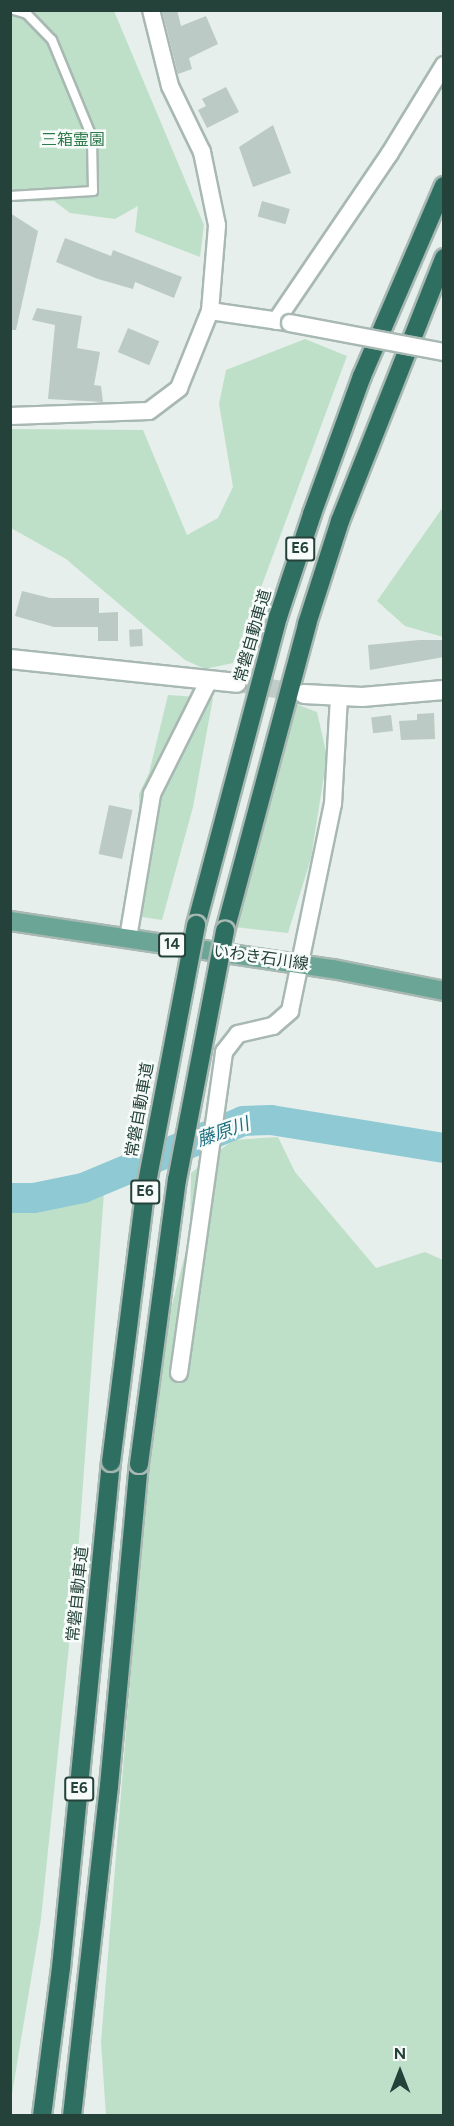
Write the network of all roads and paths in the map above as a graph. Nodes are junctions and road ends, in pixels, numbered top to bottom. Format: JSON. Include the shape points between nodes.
{"nodes":[{"id":1,"x":14,"y":10,"type":"edge"},
{"id":2,"x":151,"y":10,"type":"edge"},
{"id":3,"x":444,"y":65,"type":"edge"},
{"id":4,"x":444,"y":186,"type":"edge"},
{"id":5,"x":10,"y":196,"type":"edge"},
{"id":6,"x":444,"y":258,"type":"edge"},
{"id":7,"x":210,"y":310,"type":"junction"},
{"id":8,"x":283,"y":322,"type":"junction"},
{"id":9,"x":444,"y":352,"type":"edge"},
{"id":10,"x":10,"y":416,"type":"edge"},
{"id":11,"x":10,"y":659,"type":"edge"},
{"id":12,"x":209,"y":680,"type":"junction"},
{"id":13,"x":237,"y":683,"type":"tunnel mouth"},
{"id":14,"x":444,"y":690,"type":"edge"},
{"id":15,"x":304,"y":694,"type":"tunnel mouth"},
{"id":16,"x":339,"y":696,"type":"junction"},
{"id":17,"x":10,"y":921,"type":"edge"},
{"id":18,"x":128,"y":938,"type":"junction"},
{"id":19,"x":297,"y":963,"type":"junction"},
{"id":20,"x":333,"y":969,"type":"junction"},
{"id":21,"x":444,"y":979,"type":"edge"},
{"id":22,"x":444,"y":991,"type":"edge"},
{"id":23,"x":179,"y":1373,"type":"dead end"},
{"id":24,"x":42,"y":2115,"type":"edge"},
{"id":25,"x":72,"y":2115,"type":"edge"}],
"edges":[{"from":1,"to":5,"type":"lane","via":[[27,14],[52,40],[92,137],[93,190]]},
{"from":2,"to":7,"type":"street","via":[[170,86],[202,152],[217,225]]},
{"from":3,"to":8,"type":"street"},
{"from":4,"to":24,"type":"highway","name":"常磐自動車道","number":"E6","bridge":true,"via":[[362,376],[312,514],[278,617],[196,925],[145,1193],[111,1462],[61,1968]]},
{"from":6,"to":25,"type":"highway","number":"E6","bridge":true,"via":[[381,411],[314,601],[282,707],[225,930],[177,1180],[140,1464]]},
{"from":7,"to":8,"type":"street"},
{"from":7,"to":10,"type":"street","via":[[179,388],[149,411]]},
{"from":8,"to":9,"type":"street","bridge":true},
{"from":11,"to":12,"type":"street"},
{"from":12,"to":13,"type":"street"},
{"from":12,"to":18,"type":"street","via":[[152,794]]},
{"from":14,"to":16,"type":"street","via":[[413,695]]},
{"from":15,"to":16,"type":"street"},
{"from":16,"to":19,"type":"street","via":[[333,804]]},
{"from":17,"to":18,"type":"main road","name":"いわき石川線","number":"14"},
{"from":18,"to":19,"type":"main road","name":"いわき石川線","number":"14"},
{"from":19,"to":20,"type":"main road","name":"いわき石川線","number":"14"},
{"from":19,"to":23,"type":"street","via":[[290,1011],[285,1019],[273,1026],[238,1034],[224,1052]]},
{"from":20,"to":21,"type":"main road","name":"いわき石川線","number":"14"},
{"from":20,"to":22,"type":"main road","name":"いわき石川線","number":"14"}]}
